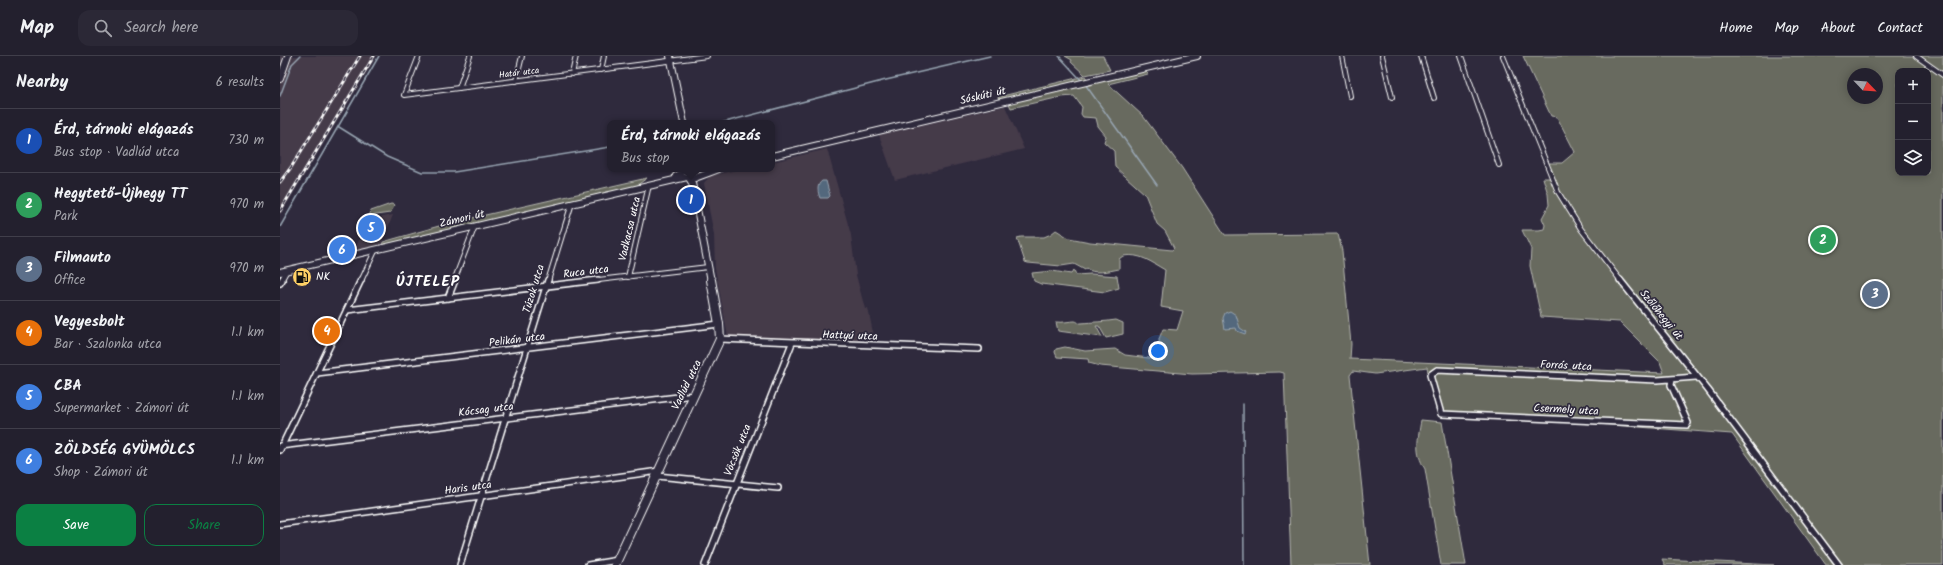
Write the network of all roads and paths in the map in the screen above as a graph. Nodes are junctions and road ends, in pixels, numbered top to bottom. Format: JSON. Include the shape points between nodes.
{"nodes":[{"id":1,"x":288,"y":56,"type":"edge"},
{"id":2,"x":419,"y":56,"type":"edge"},
{"id":3,"x":470,"y":56,"type":"edge"},
{"id":4,"x":522,"y":56,"type":"edge"},
{"id":5,"x":576,"y":56,"type":"edge"},
{"id":6,"x":604,"y":56,"type":"edge"},
{"id":7,"x":702,"y":56,"type":"edge"},
{"id":8,"x":707,"y":56,"type":"edge"},
{"id":9,"x":1197,"y":56,"type":"edge"},
{"id":10,"x":1342,"y":56,"type":"edge"},
{"id":11,"x":1382,"y":56,"type":"edge"},
{"id":12,"x":1421,"y":56,"type":"edge"},
{"id":13,"x":1461,"y":56,"type":"edge"},
{"id":14,"x":1504,"y":56,"type":"edge"},
{"id":15,"x":1916,"y":56,"type":"edge"},
{"id":16,"x":671,"y":61,"type":"edge"},
{"id":17,"x":601,"y":70,"type":"junction"},
{"id":18,"x":572,"y":74,"type":"junction"},
{"id":19,"x":1943,"y":75,"type":"edge"},
{"id":20,"x":280,"y":79,"type":"edge"},
{"id":21,"x":516,"y":81,"type":"junction"},
{"id":22,"x":459,"y":88,"type":"junction"},
{"id":23,"x":1350,"y":96,"type":"dead end"},
{"id":24,"x":1392,"y":97,"type":"dead end"},
{"id":25,"x":1434,"y":98,"type":"dead end"},
{"id":26,"x":683,"y":120,"type":"edge"},
{"id":27,"x":775,"y":156,"type":"edge"},
{"id":28,"x":1499,"y":165,"type":"dead end"},
{"id":29,"x":700,"y":173,"type":"edge"},
{"id":30,"x":687,"y":174,"type":"edge"},
{"id":31,"x":649,"y":185,"type":"junction"},
{"id":32,"x":572,"y":203,"type":"junction"},
{"id":33,"x":696,"y":203,"type":"junction"},
{"id":34,"x":475,"y":226,"type":"junction"},
{"id":35,"x":376,"y":249,"type":"junction"},
{"id":36,"x":708,"y":267,"type":"junction"},
{"id":37,"x":287,"y":270,"type":"junction"},
{"id":38,"x":280,"y":272,"type":"edge"},
{"id":39,"x":628,"y":277,"type":"junction"},
{"id":40,"x":280,"y":283,"type":"edge"},
{"id":41,"x":546,"y":286,"type":"junction"},
{"id":42,"x":448,"y":298,"type":"junction"},
{"id":43,"x":347,"y":310,"type":"junction"},
{"id":44,"x":719,"y":324,"type":"junction"},
{"id":45,"x":720,"y":339,"type":"junction"},
{"id":46,"x":792,"y":343,"type":"junction"},
{"id":47,"x":527,"y":348,"type":"junction"},
{"id":48,"x":979,"y":350,"type":"dead end"},
{"id":49,"x":1434,"y":370,"type":"joint"},
{"id":50,"x":316,"y":373,"type":"junction"},
{"id":51,"x":1696,"y":377,"type":"junction"},
{"id":52,"x":1672,"y":380,"type":"junction"},
{"id":53,"x":694,"y":395,"type":"junction"},
{"id":54,"x":504,"y":418,"type":"junction"},
{"id":55,"x":281,"y":447,"type":"edge"},
{"id":56,"x":658,"y":473,"type":"junction"},
{"id":57,"x":736,"y":483,"type":"junction"},
{"id":58,"x":778,"y":488,"type":"dead end"},
{"id":59,"x":481,"y":496,"type":"junction"},
{"id":60,"x":280,"y":524,"type":"edge"},
{"id":61,"x":616,"y":563,"type":"edge"},
{"id":62,"x":460,"y":565,"type":"edge"},
{"id":63,"x":588,"y":565,"type":"edge"},
{"id":64,"x":705,"y":565,"type":"edge"},
{"id":65,"x":1839,"y":565,"type":"edge"}],
"edges":[{"from":1,"to":20,"type":"main road"},
{"from":2,"to":22,"type":"street","name":"Határ utca","via":[[404,95]]},
{"from":3,"to":22,"type":"street"},
{"from":4,"to":21,"type":"street"},
{"from":5,"to":18,"type":"street"},
{"from":6,"to":17,"type":"street"},
{"from":7,"to":8,"type":"street","name":"Határ utca"},
{"from":7,"to":16,"type":"street","name":"Határ utca"},
{"from":9,"to":27,"type":"main road","name":"Sóskúti út"},
{"from":10,"to":23,"type":"street"},
{"from":11,"to":24,"type":"street"},
{"from":12,"to":25,"type":"street"},
{"from":13,"to":28,"type":"street"},
{"from":14,"to":51,"type":"street","name":"Szőlőhegyi út","via":[[1558,192],[1566,206]]},
{"from":15,"to":19,"type":"street"},
{"from":16,"to":17,"type":"street","name":"Határ utca"},
{"from":16,"to":26,"type":"main road"},
{"from":17,"to":18,"type":"street","name":"Határ utca"},
{"from":18,"to":21,"type":"street","name":"Határ utca"},
{"from":21,"to":22,"type":"street","name":"Határ utca"},
{"from":29,"to":30,"type":"main road","name":"Zámori út"},
{"from":29,"to":33,"type":"main road","name":"Vadlúd utca"},
{"from":30,"to":31,"type":"main road","name":"Zámori út"},
{"from":30,"to":33,"type":"main road","name":"Vadlúd utca","via":[[692,183]]},
{"from":31,"to":32,"type":"main road","name":"Zámori út"},
{"from":31,"to":39,"type":"street","name":"Vadkacsa utca"},
{"from":32,"to":34,"type":"main road","name":"Zámori út"},
{"from":32,"to":41,"type":"street","name":"Túzok utca"},
{"from":33,"to":36,"type":"main road","name":"Vadlúd utca"},
{"from":34,"to":35,"type":"main road","name":"Zámori út"},
{"from":34,"to":42,"type":"street"},
{"from":35,"to":37,"type":"main road","name":"Zámori út"},
{"from":35,"to":43,"type":"street"},
{"from":36,"to":39,"type":"street","name":"Ruca utca"},
{"from":36,"to":44,"type":"main road","name":"Vadlúd utca"},
{"from":37,"to":38,"type":"main road","name":"Zámori út"},
{"from":37,"to":40,"type":"street"},
{"from":39,"to":41,"type":"street","name":"Ruca utca"},
{"from":41,"to":42,"type":"street","name":"Ruca utca"},
{"from":41,"to":47,"type":"street","name":"Túzok utca"},
{"from":42,"to":43,"type":"street","name":"Ruca utca"},
{"from":43,"to":50,"type":"street"},
{"from":44,"to":45,"type":"main road","name":"Vadlúd utca"},
{"from":44,"to":47,"type":"street","name":"Pelikán utca"},
{"from":45,"to":46,"type":"street","name":"Hattyú utca"},
{"from":45,"to":53,"type":"main road","name":"Vadlúd utca"},
{"from":46,"to":48,"type":"street","name":"Hattyú utca"},
{"from":46,"to":57,"type":"street","name":"Vöcsök utca"},
{"from":47,"to":50,"type":"street","name":"Pelikán utca"},
{"from":47,"to":54,"type":"street","name":"Túzok utca"},
{"from":49,"to":52,"type":"street","name":"Forrás utca"},
{"from":49,"to":52,"type":"street","name":"Csermely utca","via":[[1430,375],[1441,414],[1687,425],[1671,385]]},
{"from":50,"to":55,"type":"street"},
{"from":51,"to":52,"type":"street","name":"Forrás utca"},
{"from":51,"to":65,"type":"street","name":"Szőlőhegyi út"},
{"from":53,"to":54,"type":"street","name":"Kócsag utca"},
{"from":53,"to":56,"type":"main road","name":"Vadlúd utca"},
{"from":54,"to":55,"type":"street","name":"Kócsag utca"},
{"from":54,"to":59,"type":"street","name":"Túzok utca"},
{"from":56,"to":57,"type":"street","name":"Haris utca"},
{"from":56,"to":59,"type":"street","name":"Haris utca"},
{"from":56,"to":61,"type":"main road","name":"Vadlúd utca"},
{"from":57,"to":58,"type":"street","name":"Haris utca"},
{"from":57,"to":64,"type":"street","name":"Vöcsök utca"},
{"from":59,"to":60,"type":"street","name":"Haris utca"},
{"from":59,"to":62,"type":"street","name":"Túzok utca"},
{"from":61,"to":63,"type":"street"}]}
